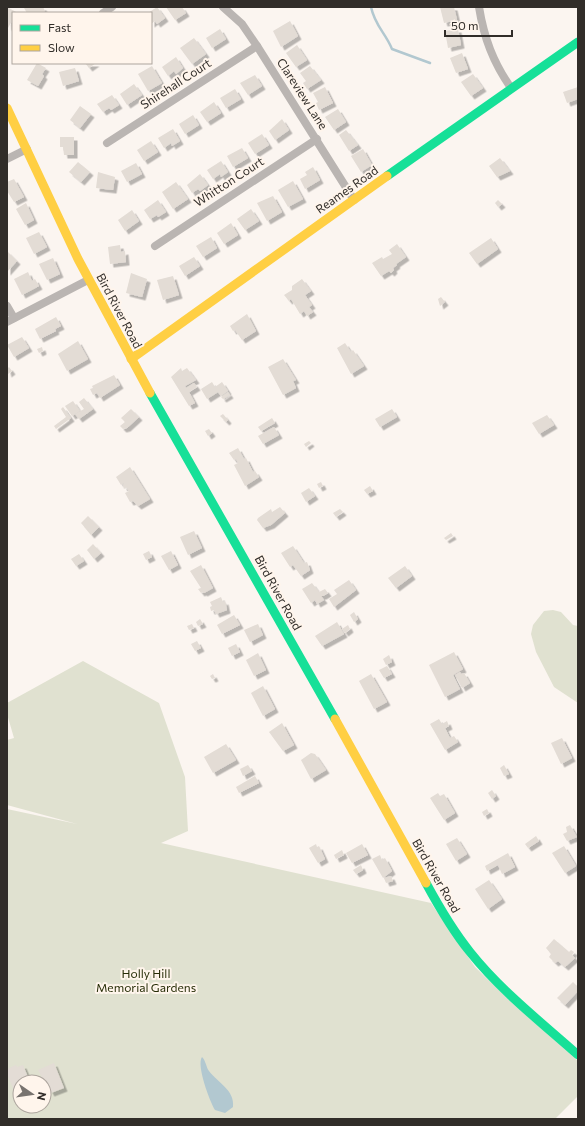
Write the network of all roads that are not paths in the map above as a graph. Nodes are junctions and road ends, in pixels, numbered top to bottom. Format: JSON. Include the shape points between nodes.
{"nodes":[{"id":1,"x":223,"y":7,"type":"edge"},
{"id":2,"x":479,"y":7,"type":"edge"},
{"id":3,"x":578,"y":42,"type":"edge"},
{"id":4,"x":257,"y":46,"type":"junction"},
{"id":5,"x":510,"y":88,"type":"junction"},
{"id":6,"x":7,"y":108,"type":"edge"},
{"id":7,"x":317,"y":139,"type":"junction"},
{"id":8,"x":107,"y":143,"type":"dead end"},
{"id":9,"x":27,"y":150,"type":"junction"},
{"id":10,"x":7,"y":159,"type":"edge"},
{"id":11,"x":354,"y":200,"type":"junction"},
{"id":12,"x":155,"y":246,"type":"dead end"},
{"id":13,"x":88,"y":280,"type":"junction"},
{"id":14,"x":7,"y":306,"type":"edge"},
{"id":15,"x":10,"y":320,"type":"edge"},
{"id":16,"x":131,"y":358,"type":"junction"},
{"id":17,"x":578,"y":1055,"type":"edge"}],
"edges":[{"from":1,"to":4,"type":"street","name":"Clareview Lane","via":[[242,24]]},
{"from":2,"to":5,"type":"street","via":[[487,44],[494,62]]},
{"from":3,"to":5,"type":"street","name":"Reames Road"},
{"from":4,"to":7,"type":"street","name":"Clareview Lane"},
{"from":4,"to":8,"type":"street","name":"Shirehall Court"},
{"from":5,"to":11,"type":"street","name":"Reames Road"},
{"from":6,"to":9,"type":"street","name":"Bird River Road"},
{"from":7,"to":11,"type":"street","name":"Clareview Lane"},
{"from":7,"to":12,"type":"street","name":"Whitton Court"},
{"from":9,"to":10,"type":"street"},
{"from":9,"to":13,"type":"street","name":"Bird River Road"},
{"from":11,"to":16,"type":"street","name":"Reames Road"},
{"from":13,"to":15,"type":"street"},
{"from":13,"to":16,"type":"street","name":"Bird River Road"},
{"from":14,"to":15,"type":"street"},
{"from":16,"to":17,"type":"street","name":"Bird River Road","via":[[453,930],[472,955],[500,984]]}]}
